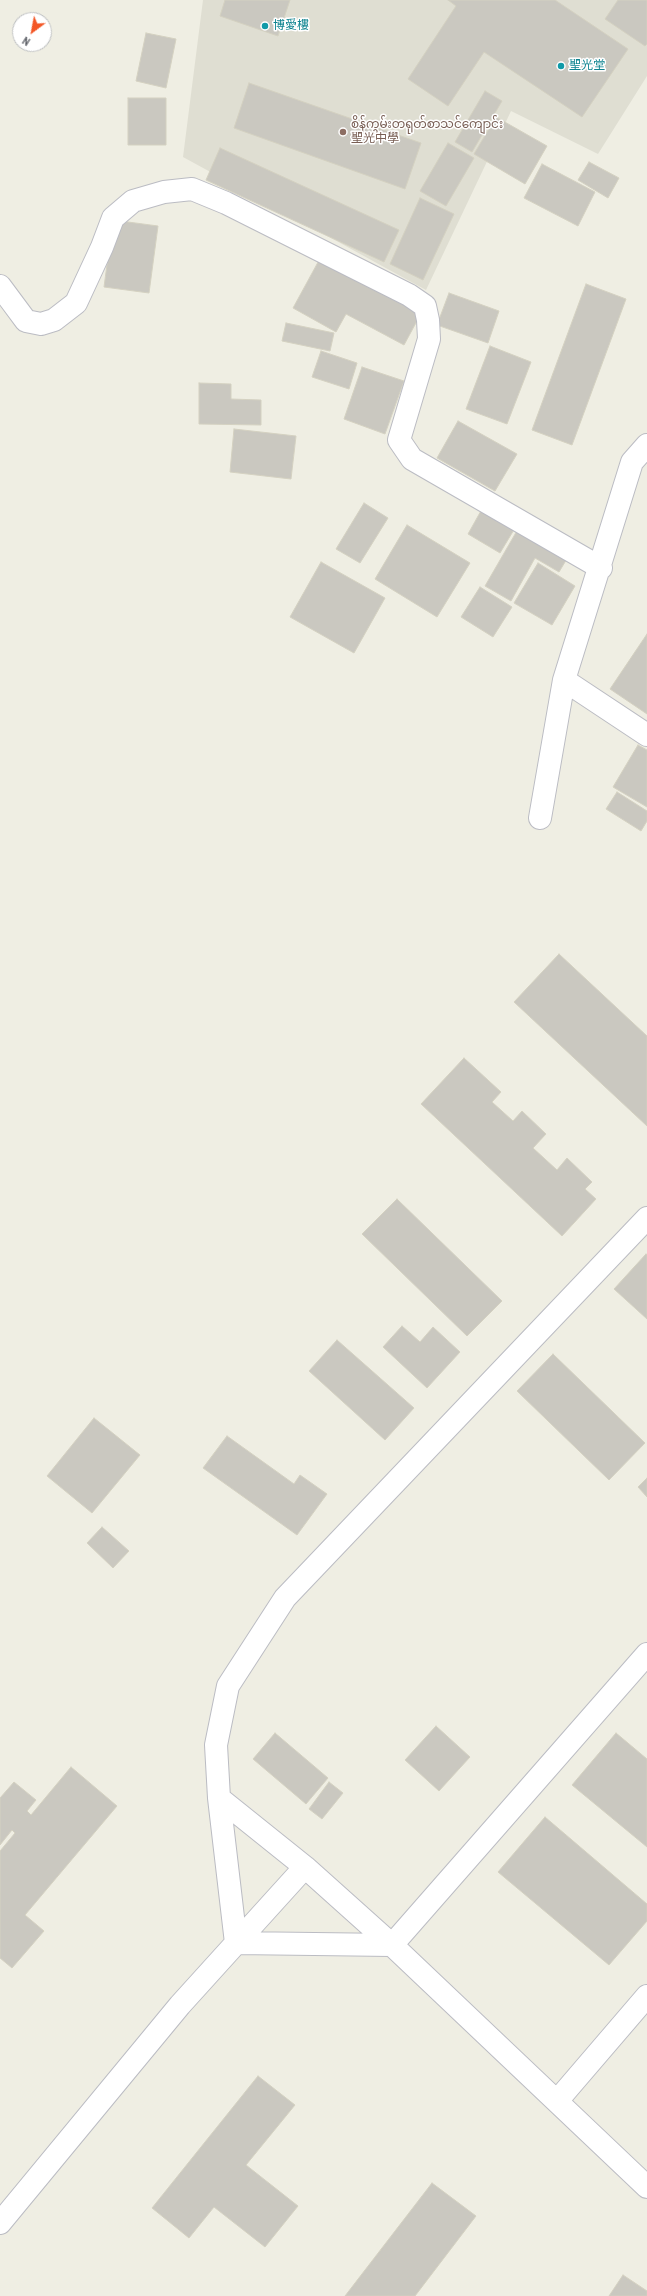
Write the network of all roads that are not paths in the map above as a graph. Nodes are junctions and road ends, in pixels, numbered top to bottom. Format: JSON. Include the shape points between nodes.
{"nodes":[{"id":1,"x":0,"y":286,"type":"edge"},
{"id":2,"x":647,"y":445,"type":"edge"},
{"id":3,"x":601,"y":568,"type":"junction"},
{"id":4,"x":564,"y":680,"type":"junction"},
{"id":5,"x":647,"y":735,"type":"edge"},
{"id":6,"x":540,"y":818,"type":"dead end"},
{"id":7,"x":647,"y":1218,"type":"edge"},
{"id":8,"x":647,"y":1654,"type":"edge"},
{"id":9,"x":219,"y":1798,"type":"junction"},
{"id":10,"x":305,"y":1867,"type":"junction"},
{"id":11,"x":236,"y":1943,"type":"junction"},
{"id":12,"x":392,"y":1945,"type":"junction"},
{"id":13,"x":647,"y":1996,"type":"edge"},
{"id":14,"x":557,"y":2101,"type":"junction"},
{"id":15,"x":647,"y":2187,"type":"edge"},
{"id":16,"x":0,"y":2223,"type":"edge"}],
"edges":[{"from":1,"to":3,"type":"street","via":[[26,321],[41,324],[54,320],[76,303],[113,218],[133,201],[164,192],[192,189],[226,203],[409,295],[425,306],[428,339],[399,440],[412,458]]},
{"from":2,"to":3,"type":"street","via":[[632,462]]},
{"from":3,"to":4,"type":"street"},
{"from":4,"to":5,"type":"street"},
{"from":4,"to":6,"type":"street"},
{"from":7,"to":9,"type":"street","via":[[285,1598],[228,1686],[216,1745]]},
{"from":8,"to":12,"type":"street"},
{"from":9,"to":10,"type":"street"},
{"from":9,"to":11,"type":"street"},
{"from":10,"to":11,"type":"street"},
{"from":10,"to":12,"type":"street"},
{"from":11,"to":12,"type":"street"},
{"from":11,"to":16,"type":"street","via":[[180,2005]]},
{"from":12,"to":14,"type":"street"},
{"from":13,"to":14,"type":"street"},
{"from":14,"to":15,"type":"street"}]}
